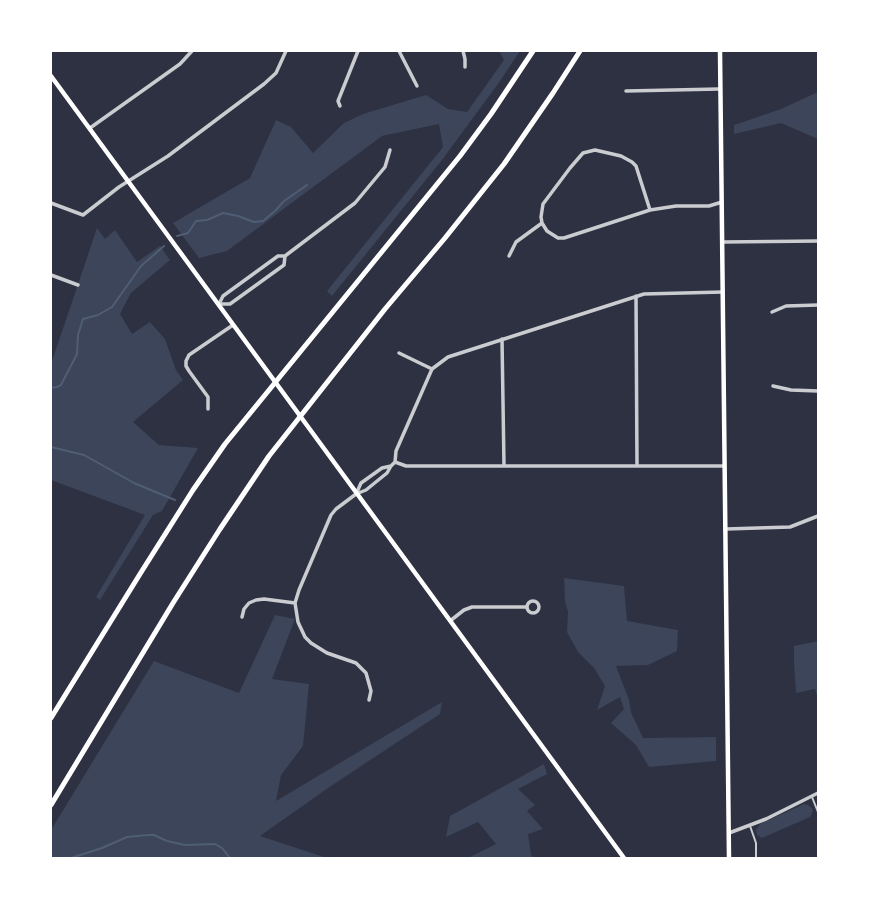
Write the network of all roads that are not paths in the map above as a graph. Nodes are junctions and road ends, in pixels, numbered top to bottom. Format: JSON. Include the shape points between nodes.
{"nodes":[{"id":1,"x":192,"y":51,"type":"edge"},
{"id":2,"x":286,"y":51,"type":"edge"},
{"id":3,"x":358,"y":51,"type":"edge"},
{"id":4,"x":399,"y":51,"type":"edge"},
{"id":5,"x":463,"y":51,"type":"edge"},
{"id":6,"x":533,"y":51,"type":"edge"},
{"id":7,"x":580,"y":51,"type":"edge"},
{"id":8,"x":720,"y":51,"type":"edge"},
{"id":9,"x":465,"y":67,"type":"dead end"},
{"id":10,"x":51,"y":76,"type":"edge"},
{"id":11,"x":417,"y":86,"type":"dead end"},
{"id":12,"x":719,"y":89,"type":"junction"},
{"id":13,"x":626,"y":91,"type":"dead end"},
{"id":14,"x":340,"y":106,"type":"dead end"},
{"id":15,"x":90,"y":128,"type":"junction"},
{"id":16,"x":390,"y":150,"type":"dead end"},
{"id":17,"x":129,"y":183,"type":"junction"},
{"id":18,"x":51,"y":202,"type":"edge"},
{"id":19,"x":722,"y":202,"type":"junction"},
{"id":20,"x":650,"y":209,"type":"junction"},
{"id":21,"x":542,"y":223,"type":"junction"},
{"id":22,"x":818,"y":241,"type":"edge"},
{"id":23,"x":723,"y":242,"type":"junction"},
{"id":24,"x":285,"y":256,"type":"junction"},
{"id":25,"x":509,"y":256,"type":"dead end"},
{"id":26,"x":51,"y":275,"type":"edge"},
{"id":27,"x":78,"y":285,"type":"dead end"},
{"id":28,"x":723,"y":292,"type":"junction"},
{"id":29,"x":636,"y":296,"type":"junction"},
{"id":30,"x":219,"y":304,"type":"junction"},
{"id":31,"x":818,"y":305,"type":"edge"},
{"id":32,"x":772,"y":312,"type":"dead end"},
{"id":33,"x":233,"y":325,"type":"junction"},
{"id":34,"x":502,"y":339,"type":"junction"},
{"id":35,"x":399,"y":353,"type":"dead end"},
{"id":36,"x":432,"y":369,"type":"junction"},
{"id":37,"x":773,"y":386,"type":"dead end"},
{"id":38,"x":818,"y":391,"type":"edge"},
{"id":39,"x":208,"y":410,"type":"dead end"},
{"id":40,"x":395,"y":462,"type":"junction"},
{"id":41,"x":637,"y":465,"type":"junction"},
{"id":42,"x":391,"y":466,"type":"junction"},
{"id":43,"x":504,"y":466,"type":"junction"},
{"id":44,"x":724,"y":466,"type":"junction"},
{"id":45,"x":356,"y":494,"type":"junction"},
{"id":46,"x":818,"y":516,"type":"edge"},
{"id":47,"x":726,"y":529,"type":"junction"},
{"id":48,"x":295,"y":603,"type":"junction"},
{"id":49,"x":527,"y":607,"type":"dead end"},
{"id":50,"x":242,"y":617,"type":"dead end"},
{"id":51,"x":450,"y":621,"type":"junction"},
{"id":52,"x":76,"y":677,"type":"junction"},
{"id":53,"x":369,"y":700,"type":"dead end"},
{"id":54,"x":51,"y":712,"type":"edge"},
{"id":55,"x":51,"y":718,"type":"edge"},
{"id":56,"x":818,"y":793,"type":"edge"},
{"id":57,"x":811,"y":796,"type":"junction"},
{"id":58,"x":51,"y":805,"type":"edge"},
{"id":59,"x":818,"y":812,"type":"edge"},
{"id":60,"x":750,"y":825,"type":"junction"},
{"id":61,"x":729,"y":833,"type":"junction"},
{"id":62,"x":624,"y":858,"type":"edge"},
{"id":63,"x":729,"y":858,"type":"edge"},
{"id":64,"x":756,"y":858,"type":"edge"}],
"edges":[{"from":1,"to":15,"type":"street"},
{"from":2,"to":17,"type":"street","via":[[276,73],[264,84]]},
{"from":3,"to":14,"type":"street"},
{"from":4,"to":11,"type":"street"},
{"from":5,"to":9,"type":"street"},
{"from":6,"to":52,"type":"highway","via":[[460,156],[225,444]]},
{"from":7,"to":58,"type":"highway","via":[[504,164],[269,456]]},
{"from":8,"to":12,"type":"main road"},
{"from":10,"to":15,"type":"main road"},
{"from":12,"to":13,"type":"street"},
{"from":12,"to":19,"type":"main road"},
{"from":15,"to":17,"type":"main road"},
{"from":16,"to":24,"type":"street","via":[[385,167],[355,203]]},
{"from":17,"to":18,"type":"street","via":[[83,215]]},
{"from":17,"to":30,"type":"main road"},
{"from":19,"to":20,"type":"street"},
{"from":19,"to":23,"type":"main road"},
{"from":20,"to":21,"type":"street","via":[[564,238],[547,231]]},
{"from":20,"to":21,"type":"street","via":[[636,166],[621,156],[595,150],[583,153],[546,199]]},
{"from":21,"to":25,"type":"street","via":[[516,242]]},
{"from":22,"to":23,"type":"street"},
{"from":23,"to":28,"type":"main road"},
{"from":24,"to":30,"type":"street","via":[[278,256],[223,296]]},
{"from":24,"to":30,"type":"street","via":[[284,265],[273,273],[230,304]]},
{"from":26,"to":27,"type":"street"},
{"from":28,"to":29,"type":"street"},
{"from":28,"to":44,"type":"main road"},
{"from":29,"to":34,"type":"street"},
{"from":29,"to":41,"type":"street"},
{"from":30,"to":33,"type":"main road"},
{"from":31,"to":32,"type":"street","via":[[786,306]]},
{"from":33,"to":39,"type":"street","via":[[186,361],[208,397]]},
{"from":33,"to":45,"type":"main road"},
{"from":34,"to":36,"type":"street","via":[[458,353]]},
{"from":34,"to":43,"type":"street"},
{"from":35,"to":36,"type":"street"},
{"from":36,"to":40,"type":"street"},
{"from":37,"to":38,"type":"street"},
{"from":40,"to":42,"type":"street"},
{"from":40,"to":43,"type":"street","via":[[406,466]]},
{"from":41,"to":43,"type":"street"},
{"from":41,"to":44,"type":"street"},
{"from":42,"to":45,"type":"street"},
{"from":42,"to":45,"type":"street","via":[[360,483]]},
{"from":44,"to":47,"type":"main road"},
{"from":45,"to":48,"type":"street","via":[[331,516]]},
{"from":45,"to":51,"type":"main road"},
{"from":46,"to":47,"type":"street","via":[[790,527]]},
{"from":47,"to":61,"type":"main road"},
{"from":48,"to":50,"type":"street","via":[[256,600]]},
{"from":48,"to":53,"type":"street","via":[[298,622],[311,643],[356,663],[366,673]]},
{"from":49,"to":51,"type":"street","via":[[472,607]]},
{"from":51,"to":62,"type":"main road"},
{"from":52,"to":54,"type":"highway"},
{"from":52,"to":55,"type":"highway"},
{"from":56,"to":57,"type":"street"},
{"from":57,"to":59,"type":"lane"},
{"from":57,"to":60,"type":"street"},
{"from":60,"to":61,"type":"street"},
{"from":60,"to":64,"type":"lane"},
{"from":61,"to":63,"type":"main road"}]}
